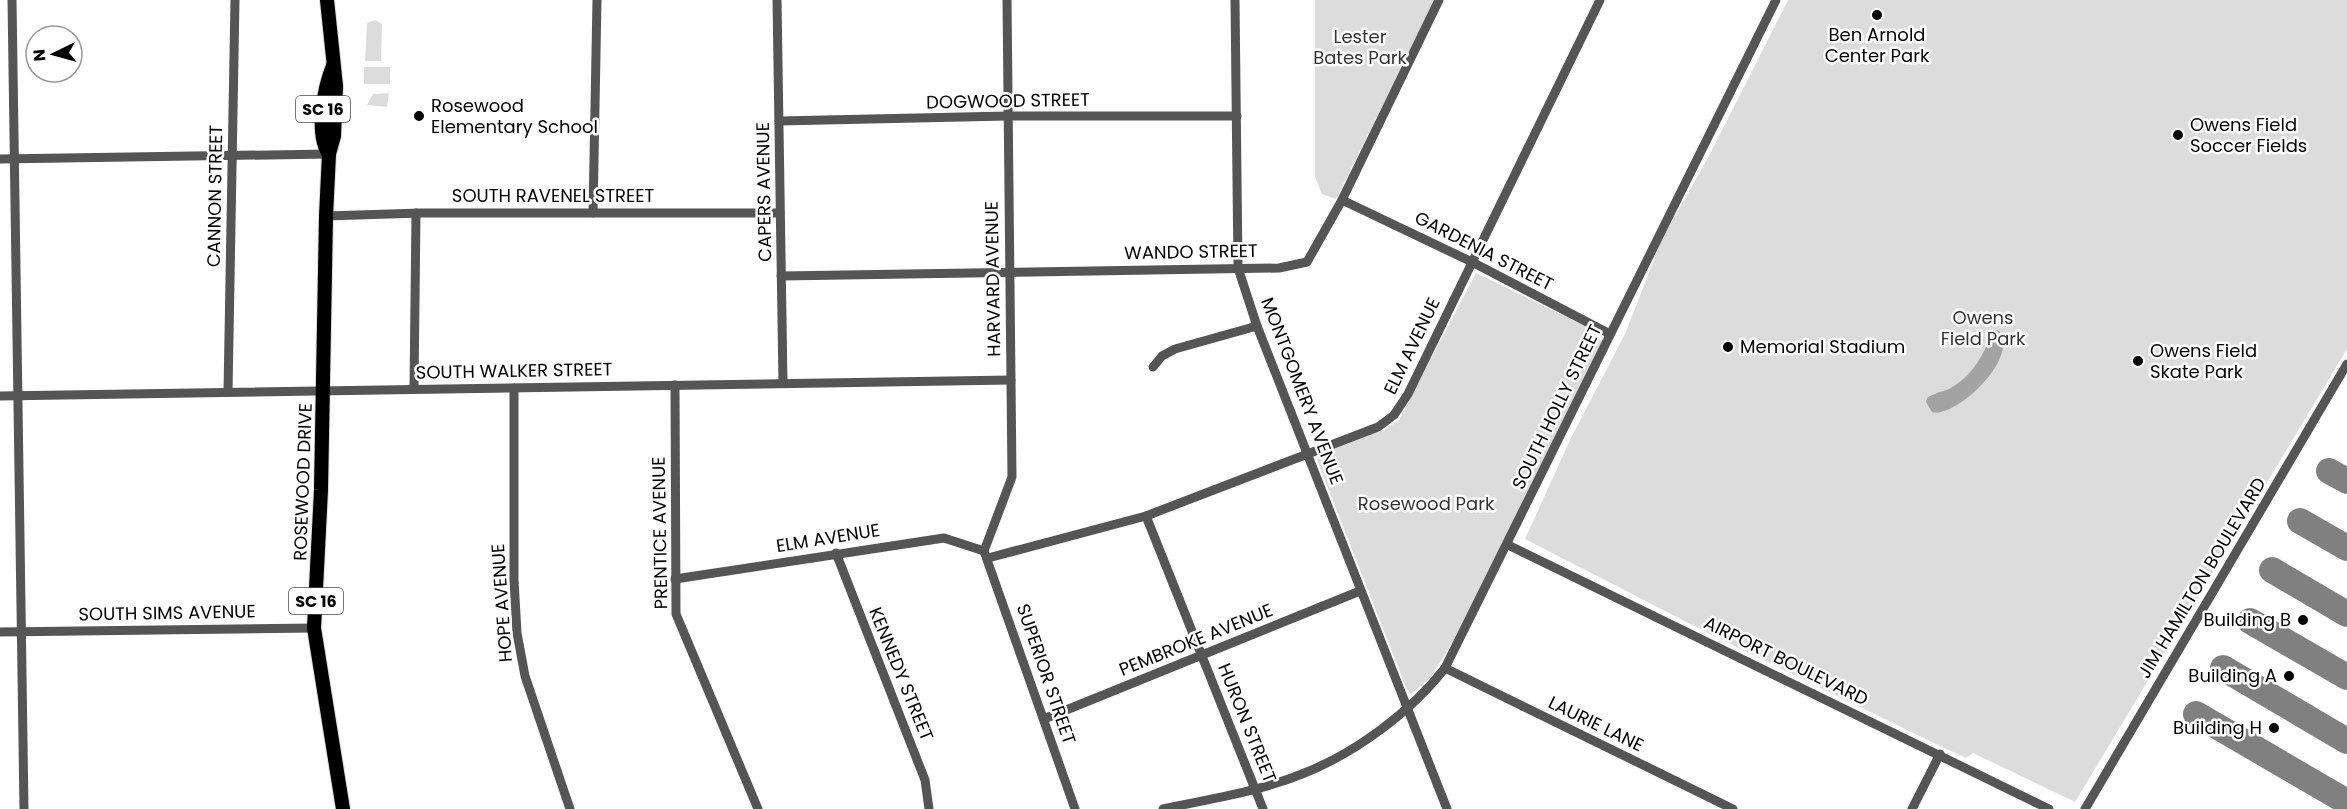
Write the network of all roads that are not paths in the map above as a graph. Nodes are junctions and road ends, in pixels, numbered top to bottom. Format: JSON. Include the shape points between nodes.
{"nodes":[{"id":1,"x":12,"y":0,"type":"edge"},
{"id":2,"x":235,"y":0,"type":"edge"},
{"id":3,"x":327,"y":0,"type":"edge"},
{"id":4,"x":597,"y":0,"type":"edge"},
{"id":5,"x":777,"y":0,"type":"edge"},
{"id":6,"x":1007,"y":0,"type":"edge"},
{"id":7,"x":1235,"y":0,"type":"edge"},
{"id":8,"x":1439,"y":0,"type":"edge"},
{"id":9,"x":1600,"y":0,"type":"edge"},
{"id":10,"x":1776,"y":0,"type":"edge"},
{"id":11,"x":1008,"y":116,"type":"junction"},
{"id":12,"x":1237,"y":116,"type":"junction"},
{"id":13,"x":779,"y":121,"type":"junction"},
{"id":14,"x":329,"y":154,"type":"junction"},
{"id":15,"x":232,"y":155,"type":"junction"},
{"id":16,"x":14,"y":158,"type":"junction"},
{"id":17,"x":0,"y":159,"type":"edge"},
{"id":18,"x":1342,"y":200,"type":"junction"},
{"id":19,"x":416,"y":213,"type":"junction"},
{"id":20,"x":593,"y":213,"type":"junction"},
{"id":21,"x":780,"y":213,"type":"junction"},
{"id":22,"x":326,"y":216,"type":"junction"},
{"id":23,"x":1472,"y":262,"type":"junction"},
{"id":24,"x":1238,"y":268,"type":"junction"},
{"id":25,"x":1010,"y":272,"type":"junction"},
{"id":26,"x":781,"y":276,"type":"junction"},
{"id":27,"x":1257,"y":326,"type":"junction"},
{"id":28,"x":1610,"y":334,"type":"junction"},
{"id":29,"x":2347,"y":364,"type":"edge"},
{"id":30,"x":1153,"y":367,"type":"dead end"},
{"id":31,"x":1011,"y":380,"type":"junction"},
{"id":32,"x":783,"y":383,"type":"junction"},
{"id":33,"x":675,"y":385,"type":"junction"},
{"id":34,"x":514,"y":388,"type":"junction"},
{"id":35,"x":414,"y":389,"type":"junction"},
{"id":36,"x":324,"y":391,"type":"junction"},
{"id":37,"x":228,"y":392,"type":"junction"},
{"id":38,"x":0,"y":396,"type":"edge"},
{"id":39,"x":18,"y":396,"type":"junction"},
{"id":40,"x":1308,"y":452,"type":"junction"},
{"id":41,"x":1146,"y":516,"type":"junction"},
{"id":42,"x":1508,"y":545,"type":"junction"},
{"id":43,"x":836,"y":553,"type":"junction"},
{"id":44,"x":986,"y":555,"type":"junction"},
{"id":45,"x":675,"y":579,"type":"junction"},
{"id":46,"x":1360,"y":591,"type":"junction"},
{"id":47,"x":314,"y":628,"type":"junction"},
{"id":48,"x":0,"y":632,"type":"edge"},
{"id":49,"x":21,"y":632,"type":"junction"},
{"id":50,"x":1202,"y":656,"type":"junction"},
{"id":51,"x":1445,"y":668,"type":"junction"},
{"id":52,"x":1408,"y":708,"type":"junction"},
{"id":53,"x":1044,"y":719,"type":"junction"},
{"id":54,"x":1940,"y":754,"type":"junction"},
{"id":55,"x":1255,"y":789,"type":"junction"},
{"id":56,"x":24,"y":809,"type":"edge"},
{"id":57,"x":343,"y":809,"type":"edge"},
{"id":58,"x":570,"y":809,"type":"edge"},
{"id":59,"x":758,"y":809,"type":"edge"},
{"id":60,"x":929,"y":809,"type":"edge"},
{"id":61,"x":1075,"y":809,"type":"edge"},
{"id":62,"x":1163,"y":809,"type":"edge"},
{"id":63,"x":1263,"y":809,"type":"edge"},
{"id":64,"x":1447,"y":809,"type":"edge"},
{"id":65,"x":1733,"y":809,"type":"edge"},
{"id":66,"x":1912,"y":809,"type":"edge"},
{"id":67,"x":2049,"y":809,"type":"edge"},
{"id":68,"x":2085,"y":809,"type":"edge"}],
"edges":[{"from":1,"to":16,"type":"street"},
{"from":2,"to":15,"type":"street","name":"CANNON STREET"},
{"from":3,"to":14,"type":"main road","name":"ROSEWOOD DRIVE","number":"SC 16","via":[[333,64],[323,97],[323,146]]},
{"from":4,"to":20,"type":"street"},
{"from":5,"to":13,"type":"street","name":"CAPERS AVENUE"},
{"from":6,"to":11,"type":"street","name":"HARVARD AVENUE"},
{"from":7,"to":12,"type":"street","name":"MONTGOMERY AVENUE"},
{"from":8,"to":18,"type":"street","name":"WANDO STREET"},
{"from":9,"to":23,"type":"street","name":"ELM AVENUE"},
{"from":10,"to":28,"type":"street","name":"SOUTH HOLLY STREET"},
{"from":11,"to":12,"type":"street","name":"DOGWOOD STREET"},
{"from":11,"to":13,"type":"street","name":"DOGWOOD STREET"},
{"from":11,"to":25,"type":"street","name":"HARVARD AVENUE"},
{"from":12,"to":24,"type":"street","name":"MONTGOMERY AVENUE"},
{"from":13,"to":21,"type":"street","name":"CAPERS AVENUE"},
{"from":14,"to":15,"type":"street"},
{"from":14,"to":22,"type":"main road","name":"ROSEWOOD DRIVE","number":"SC 16"},
{"from":15,"to":16,"type":"street"},
{"from":15,"to":37,"type":"street","name":"CANNON STREET"},
{"from":16,"to":17,"type":"street"},
{"from":16,"to":39,"type":"street"},
{"from":18,"to":23,"type":"street","name":"GARDENIA STREET"},
{"from":18,"to":24,"type":"street","name":"WANDO STREET","via":[[1307,262],[1279,268]]},
{"from":19,"to":20,"type":"street","name":"SOUTH RAVENEL STREET"},
{"from":19,"to":22,"type":"street","name":"SOUTH RAVENEL STREET"},
{"from":19,"to":35,"type":"street"},
{"from":20,"to":21,"type":"street","name":"SOUTH RAVENEL STREET"},
{"from":21,"to":26,"type":"street","name":"CAPERS AVENUE"},
{"from":22,"to":36,"type":"main road","name":"ROSEWOOD DRIVE","number":"SC 16"},
{"from":23,"to":28,"type":"street","name":"GARDENIA STREET"},
{"from":23,"to":40,"type":"street","name":"ELM AVENUE","via":[[1407,398],[1394,415],[1378,427]]},
{"from":24,"to":25,"type":"street","name":"WANDO STREET"},
{"from":24,"to":27,"type":"street","name":"MONTGOMERY AVENUE"},
{"from":25,"to":26,"type":"street","name":"WANDO STREET"},
{"from":25,"to":31,"type":"street","name":"HARVARD AVENUE"},
{"from":26,"to":32,"type":"street","name":"CAPERS AVENUE"},
{"from":27,"to":30,"type":"street","via":[[1175,349]]},
{"from":27,"to":40,"type":"street","name":"MONTGOMERY AVENUE"},
{"from":28,"to":42,"type":"street","name":"SOUTH HOLLY STREET"},
{"from":29,"to":68,"type":"street","name":"JIM HAMILTON BOULEVARD"},
{"from":31,"to":32,"type":"street","name":"SOUTH WALKER STREET"},
{"from":31,"to":44,"type":"street","name":"HARVARD AVENUE","via":[[1012,477]]},
{"from":32,"to":33,"type":"street","name":"SOUTH WALKER STREET"},
{"from":33,"to":34,"type":"street","name":"SOUTH WALKER STREET"},
{"from":33,"to":45,"type":"street","name":"PRENTICE AVENUE"},
{"from":34,"to":35,"type":"street","name":"SOUTH WALKER STREET"},
{"from":34,"to":58,"type":"street","name":"HOPE AVENUE","via":[[517,633],[525,676]]},
{"from":35,"to":36,"type":"street","name":"SOUTH WALKER STREET"},
{"from":36,"to":37,"type":"street","name":"SOUTH WALKER STREET"},
{"from":36,"to":47,"type":"main road","name":"ROSEWOOD DRIVE","number":"SC 16"},
{"from":37,"to":39,"type":"street","name":"SOUTH WALKER STREET"},
{"from":38,"to":39,"type":"street","name":"SOUTH WALKER STREET"},
{"from":39,"to":49,"type":"street"},
{"from":40,"to":41,"type":"street","name":"ELM AVENUE"},
{"from":40,"to":46,"type":"street","name":"MONTGOMERY AVENUE"},
{"from":41,"to":44,"type":"street","name":"ELM AVENUE"},
{"from":41,"to":50,"type":"street","name":"HURON STREET"},
{"from":42,"to":51,"type":"street","name":"SOUTH HOLLY STREET"},
{"from":42,"to":54,"type":"street","name":"AIRPORT BOULEVARD"},
{"from":43,"to":44,"type":"street","name":"ELM AVENUE","via":[[944,538]]},
{"from":43,"to":45,"type":"street","name":"ELM AVENUE"},
{"from":43,"to":60,"type":"street","name":"KENNEDY STREET","via":[[925,780]]},
{"from":44,"to":53,"type":"street","name":"SUPERIOR STREET"},
{"from":45,"to":59,"type":"street","name":"PRENTICE AVENUE","via":[[676,614]]},
{"from":46,"to":50,"type":"street","name":"PEMBROKE AVENUE"},
{"from":46,"to":52,"type":"street","name":"MONTGOMERY AVENUE"},
{"from":47,"to":49,"type":"street","name":"SOUTH SIMS AVENUE"},
{"from":47,"to":57,"type":"main road","name":"ROSEWOOD DRIVE","number":"SC 16"},
{"from":48,"to":49,"type":"street","name":"SOUTH SIMS AVENUE"},
{"from":49,"to":56,"type":"street"},
{"from":50,"to":53,"type":"street","name":"PEMBROKE AVENUE"},
{"from":50,"to":55,"type":"street","name":"HURON STREET"},
{"from":51,"to":52,"type":"street","name":"SOUTH HOLLY STREET"},
{"from":51,"to":65,"type":"street","name":"LAURIE LANE"},
{"from":52,"to":55,"type":"street","name":"SOUTH HOLLY STREET","via":[[1343,755]]},
{"from":52,"to":64,"type":"street","name":"MONTGOMERY AVENUE"},
{"from":53,"to":61,"type":"street","name":"SUPERIOR STREET"},
{"from":54,"to":66,"type":"street"},
{"from":54,"to":67,"type":"street","name":"AIRPORT BOULEVARD"},
{"from":55,"to":62,"type":"street","name":"SOUTH HOLLY STREET"},
{"from":55,"to":63,"type":"street","name":"HURON STREET"}]}
